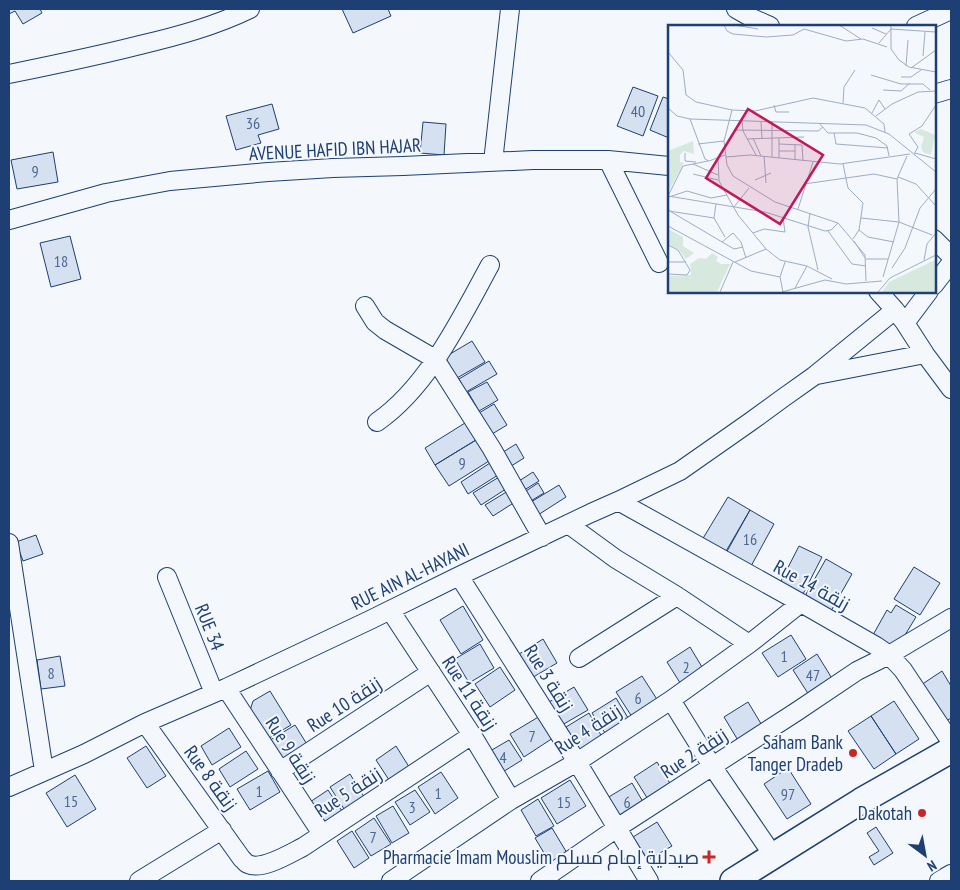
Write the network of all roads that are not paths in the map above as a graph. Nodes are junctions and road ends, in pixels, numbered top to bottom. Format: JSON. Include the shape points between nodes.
{"nodes":[{"id":1,"x":250,"y":9,"type":"edge"},
{"id":2,"x":510,"y":9,"type":"edge"},
{"id":3,"x":736,"y":9,"type":"edge"},
{"id":4,"x":951,"y":10,"type":"edge"},
{"id":5,"x":768,"y":25,"type":"edge"},
{"id":6,"x":918,"y":25,"type":"edge"},
{"id":7,"x":9,"y":74,"type":"edge"},
{"id":8,"x":951,"y":89,"type":"edge"},
{"id":9,"x":935,"y":94,"type":"edge"},
{"id":10,"x":608,"y":160,"type":"junction"},
{"id":11,"x":493,"y":162,"type":"junction"},
{"id":12,"x":668,"y":166,"type":"edge"},
{"id":13,"x":9,"y":220,"type":"edge"},
{"id":14,"x":935,"y":240,"type":"edge"},
{"id":15,"x":951,"y":256,"type":"edge"},
{"id":16,"x":659,"y":263,"type":"dead end"},
{"id":17,"x":951,"y":263,"type":"edge"},
{"id":18,"x":490,"y":265,"type":"dead end"},
{"id":19,"x":935,"y":284,"type":"edge"},
{"id":20,"x":879,"y":292,"type":"edge"},
{"id":21,"x":927,"y":292,"type":"edge"},
{"id":22,"x":365,"y":306,"type":"dead end"},
{"id":23,"x":900,"y":316,"type":"junction"},
{"id":24,"x":925,"y":354,"type":"junction"},
{"id":25,"x":435,"y":359,"type":"junction"},
{"id":26,"x":814,"y":376,"type":"junction"},
{"id":27,"x":951,"y":389,"type":"edge"},
{"id":28,"x":377,"y":422,"type":"dead end"},
{"id":29,"x":618,"y":502,"type":"junction"},
{"id":30,"x":568,"y":524,"type":"junction"},
{"id":31,"x":542,"y":537,"type":"junction"},
{"id":32,"x":9,"y":543,"type":"edge"},
{"id":33,"x":459,"y":576,"type":"junction"},
{"id":34,"x":167,"y":577,"type":"dead end"},
{"id":35,"x":677,"y":596,"type":"junction"},
{"id":36,"x":801,"y":603,"type":"junction"},
{"id":37,"x":390,"y":610,"type":"junction"},
{"id":38,"x":951,"y":618,"type":"edge"},
{"id":39,"x":749,"y":644,"type":"junction"},
{"id":40,"x":889,"y":655,"type":"junction"},
{"id":41,"x":579,"y":658,"type":"dead end"},
{"id":42,"x":431,"y":672,"type":"junction"},
{"id":43,"x":220,"y":691,"type":"junction"},
{"id":44,"x":671,"y":700,"type":"junction"},
{"id":45,"x":145,"y":723,"type":"junction"},
{"id":46,"x":472,"y":735,"type":"junction"},
{"id":47,"x":951,"y":742,"type":"edge"},
{"id":48,"x":951,"y":750,"type":"edge"},
{"id":49,"x":577,"y":762,"type":"junction"},
{"id":50,"x":712,"y":766,"type":"junction"},
{"id":51,"x":44,"y":771,"type":"junction"},
{"id":52,"x":280,"y":771,"type":"junction"},
{"id":53,"x":9,"y":787,"type":"edge"},
{"id":54,"x":511,"y":800,"type":"junction"},
{"id":55,"x":617,"y":828,"type":"junction"},
{"id":56,"x":222,"y":830,"type":"junction"},
{"id":57,"x":322,"y":834,"type":"junction"},
{"id":58,"x":766,"y":846,"type":"dead end"},
{"id":59,"x":242,"y":859,"type":"joint"},
{"id":60,"x":951,"y":874,"type":"edge"},
{"id":61,"x":139,"y":881,"type":"edge"},
{"id":62,"x":391,"y":881,"type":"edge"},
{"id":63,"x":540,"y":881,"type":"edge"},
{"id":64,"x":649,"y":881,"type":"edge"},
{"id":65,"x":732,"y":881,"type":"edge"},
{"id":66,"x":939,"y":881,"type":"edge"}],
"edges":[{"from":1,"to":7,"type":"street","via":[[202,29]]},
{"from":2,"to":11,"type":"street"},
{"from":3,"to":5,"type":"street"},
{"from":4,"to":6,"type":"street"},
{"from":8,"to":9,"type":"street"},
{"from":10,"to":11,"type":"street","name":"AVENUE HAFID IBN HAJAR"},
{"from":10,"to":12,"type":"street","name":"AVENUE HAFID IBN HAJAR"},
{"from":10,"to":16,"type":"street"},
{"from":11,"to":13,"type":"street","name":"AVENUE HAFID IBN HAJAR","via":[[333,168],[170,181],[106,193]]},
{"from":14,"to":15,"type":"street"},
{"from":17,"to":19,"type":"street"},
{"from":18,"to":25,"type":"street"},
{"from":20,"to":23,"type":"street"},
{"from":21,"to":23,"type":"street","name":"RUE AIN AL-HAYANI"},
{"from":22,"to":25,"type":"street","via":[[375,322],[385,330]]},
{"from":23,"to":24,"type":"street"},
{"from":23,"to":26,"type":"street","name":"RUE AIN AL-HAYANI"},
{"from":24,"to":26,"type":"street","name":"RUE AIN AL-HAYANI"},
{"from":24,"to":27,"type":"street"},
{"from":25,"to":28,"type":"street","via":[[410,392]]},
{"from":25,"to":31,"type":"street"},
{"from":26,"to":29,"type":"street","name":"RUE AIN AL-HAYANI","via":[[680,471]]},
{"from":29,"to":30,"type":"street","name":"RUE AIN AL-HAYANI"},
{"from":29,"to":36,"type":"street","name":"Rue 14 زنقة"},
{"from":30,"to":31,"type":"street","name":"RUE AIN AL-HAYANI"},
{"from":30,"to":35,"type":"street","via":[[616,559]]},
{"from":31,"to":33,"type":"street","name":"RUE AIN AL-HAYANI"},
{"from":32,"to":51,"type":"street"},
{"from":33,"to":37,"type":"street","name":"RUE AIN AL-HAYANI"},
{"from":33,"to":49,"type":"street","name":"Rue 3 زنقة"},
{"from":34,"to":43,"type":"street","name":"RUE 34"},
{"from":35,"to":39,"type":"street"},
{"from":35,"to":41,"type":"street"},
{"from":36,"to":39,"type":"street","name":"Rue 4 زنقة"},
{"from":36,"to":40,"type":"street","name":"Rue 14 زنقة"},
{"from":37,"to":42,"type":"street","name":"Rue 11 زنقة"},
{"from":37,"to":43,"type":"street","name":"RUE AIN AL-HAYANI"},
{"from":38,"to":40,"type":"street","name":"Rue 2 زنقة"},
{"from":39,"to":44,"type":"street","name":"Rue 4 زنقة"},
{"from":40,"to":47,"type":"street","name":"Rue 14 زنقة","via":[[903,670]]},
{"from":40,"to":50,"type":"street","name":"Rue 2 زنقة","via":[[857,671]]},
{"from":42,"to":46,"type":"street","name":"Rue 11 زنقة"},
{"from":42,"to":52,"type":"street","name":"Rue 10 زنقة"},
{"from":43,"to":45,"type":"street","name":"RUE AIN AL-HAYANI"},
{"from":43,"to":52,"type":"street","name":"Rue 9 زنقة"},
{"from":44,"to":49,"type":"street","name":"Rue 4 زنقة"},
{"from":44,"to":50,"type":"street"},
{"from":45,"to":51,"type":"street","name":"RUE AIN AL-HAYANI"},
{"from":45,"to":56,"type":"street","name":"Rue 8 زنقة"},
{"from":46,"to":54,"type":"street","name":"Rue 11 زنقة"},
{"from":46,"to":57,"type":"street","name":"Rue 5 زنقة"},
{"from":48,"to":65,"type":"main road"},
{"from":49,"to":54,"type":"street","name":"Rue 4 زنقة"},
{"from":49,"to":55,"type":"street","name":"Rue 3 زنقة"},
{"from":50,"to":55,"type":"street","name":"Rue 2 زنقة"},
{"from":50,"to":58,"type":"street"},
{"from":51,"to":53,"type":"street","name":"RUE AIN AL-HAYANI"},
{"from":52,"to":57,"type":"street","name":"Rue 9 زنقة"},
{"from":54,"to":62,"type":"street","name":"Rue 4 زنقة"},
{"from":55,"to":63,"type":"street","name":"Rue 2 زنقة"},
{"from":55,"to":64,"type":"street","name":"Rue 3 زنقة"},
{"from":56,"to":59,"type":"street","name":"Rue 8 زنقة"},
{"from":56,"to":61,"type":"street"},
{"from":57,"to":59,"type":"street","name":"Rue 5 زنقة","via":[[269,863],[252,865]]},
{"from":60,"to":66,"type":"street"}]}
